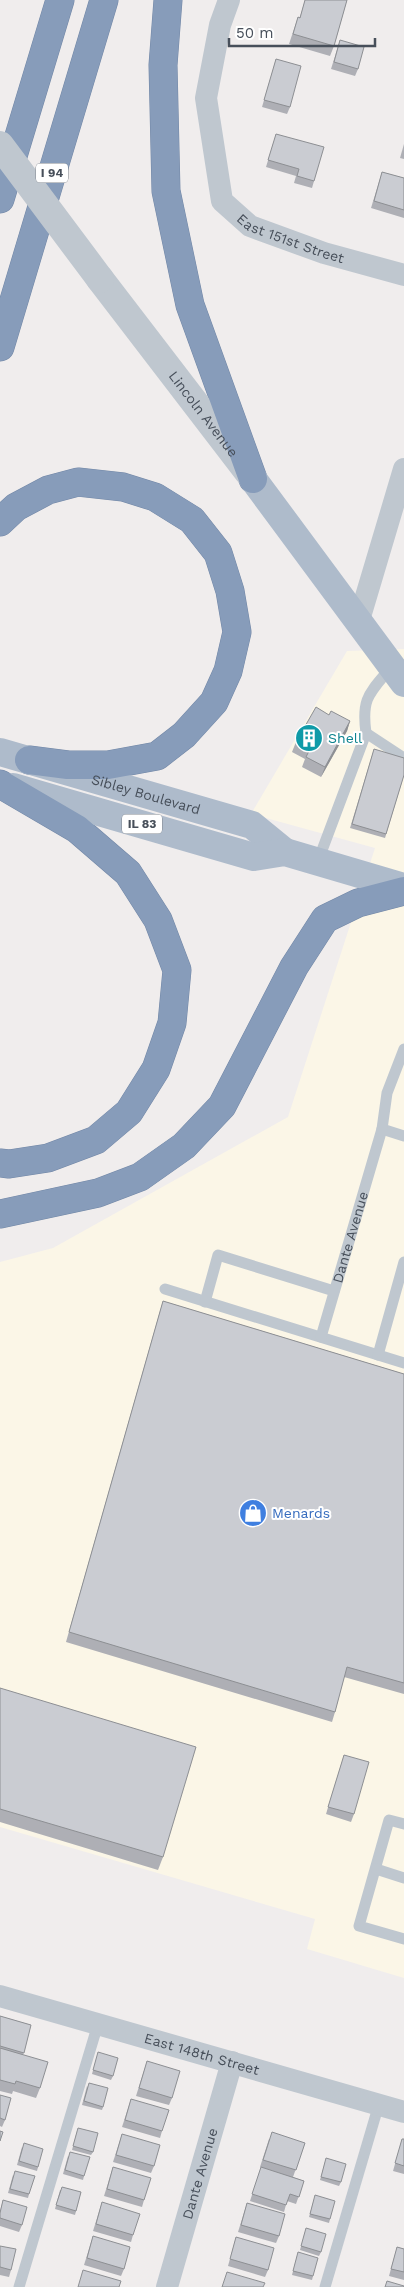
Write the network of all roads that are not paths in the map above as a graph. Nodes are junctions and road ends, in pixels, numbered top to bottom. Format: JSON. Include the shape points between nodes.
{"nodes":[{"id":1,"x":60,"y":0,"type":"edge"},
{"id":2,"x":104,"y":0,"type":"edge"},
{"id":3,"x":168,"y":0,"type":"edge"},
{"id":4,"x":228,"y":0,"type":"edge"},
{"id":5,"x":0,"y":145,"type":"edge"},
{"id":6,"x":0,"y":199,"type":"edge"},
{"id":7,"x":404,"y":275,"type":"edge"},
{"id":8,"x":0,"y":347,"type":"edge"},
{"id":9,"x":404,"y":470,"type":"edge"},
{"id":10,"x":253,"y":480,"type":"junction"},
{"id":11,"x":0,"y":522,"type":"edge"},
{"id":12,"x":359,"y":620,"type":"junction"},
{"id":13,"x":398,"y":675,"type":"edge"},
{"id":14,"x":366,"y":733,"type":"junction"},
{"id":15,"x":0,"y":752,"type":"edge"},
{"id":16,"x":404,"y":758,"type":"edge"},
{"id":17,"x":29,"y":760,"type":"junction"},
{"id":18,"x":0,"y":783,"type":"edge"},
{"id":19,"x":285,"y":852,"type":"junction"},
{"id":20,"x":318,"y":861,"type":"junction"},
{"id":21,"x":404,"y":887,"type":"edge"},
{"id":22,"x":404,"y":1048,"type":"edge"},
{"id":23,"x":400,"y":1070,"type":"edge"},
{"id":24,"x":382,"y":1129,"type":"junction"},
{"id":25,"x":404,"y":1136,"type":"edge"},
{"id":26,"x":0,"y":1163,"type":"edge"},
{"id":27,"x":0,"y":1214,"type":"edge"},
{"id":28,"x":404,"y":1262,"type":"edge"},
{"id":29,"x":165,"y":1289,"type":"dead end"},
{"id":30,"x":334,"y":1291,"type":"junction"},
{"id":31,"x":205,"y":1302,"type":"junction"},
{"id":32,"x":321,"y":1337,"type":"junction"},
{"id":33,"x":378,"y":1355,"type":"junction"},
{"id":34,"x":404,"y":1363,"type":"edge"},
{"id":35,"x":404,"y":1824,"type":"edge"},
{"id":36,"x":376,"y":1869,"type":"junction"},
{"id":37,"x":404,"y":1878,"type":"edge"},
{"id":38,"x":404,"y":1939,"type":"edge"},
{"id":39,"x":0,"y":1996,"type":"edge"},
{"id":40,"x":98,"y":2024,"type":"junction"},
{"id":41,"x":232,"y":2062,"type":"junction"},
{"id":42,"x":379,"y":2104,"type":"junction"},
{"id":43,"x":404,"y":2112,"type":"edge"},
{"id":44,"x":18,"y":2287,"type":"edge"},
{"id":45,"x":167,"y":2287,"type":"edge"},
{"id":46,"x":325,"y":2287,"type":"edge"}],
"edges":[{"from":1,"to":6,"type":"highway"},
{"from":2,"to":8,"type":"highway","number":"I 94"},
{"from":3,"to":10,"type":"highway","via":[[163,65],[166,191],[190,305]]},
{"from":4,"to":7,"type":"street","name":"East 151st Street","via":[[206,98],[222,201],[250,226],[324,253]]},
{"from":5,"to":10,"type":"street","name":"Lincoln Avenue","bridge":true},
{"from":9,"to":12,"type":"street"},
{"from":10,"to":12,"type":"main road","name":"Lincoln Avenue"},
{"from":11,"to":17,"type":"highway","via":[[16,507],[48,490],[78,482],[123,487],[155,497],[192,520],[218,554],[238,632],[228,671],[214,702],[184,735],[157,756],[108,765],[68,765]]},
{"from":12,"to":13,"type":"main road","name":"Lincoln Avenue"},
{"from":13,"to":14,"type":"lane","via":[[369,694],[363,711]]},
{"from":14,"to":16,"type":"lane"},
{"from":14,"to":20,"type":"lane"},
{"from":15,"to":17,"type":"main road","name":"Sibley Boulevard"},
{"from":17,"to":19,"type":"main road","name":"Sibley Boulevard","via":[[252,825]]},
{"from":18,"to":19,"type":"main road","number":"IL 83","via":[[254,857]]},
{"from":18,"to":26,"type":"highway","via":[[77,829],[128,873],[158,920],[177,970],[172,1023],[156,1069],[129,1112],[96,1140],[48,1158]]},
{"from":19,"to":20,"type":"main road","number":"IL 83"},
{"from":20,"to":21,"type":"main road","number":"IL 83"},
{"from":21,"to":27,"type":"highway","via":[[325,919],[294,967],[222,1106],[184,1146],[140,1177],[98,1193]]},
{"from":22,"to":23,"type":"lane","name":"Dante Avenue"},
{"from":23,"to":24,"type":"lane","name":"Dante Avenue","via":[[387,1093]]},
{"from":24,"to":25,"type":"lane"},
{"from":24,"to":30,"type":"lane","name":"Dante Avenue"},
{"from":28,"to":33,"type":"lane"},
{"from":29,"to":31,"type":"lane"},
{"from":30,"to":31,"type":"lane","name":"Dante Avenue","via":[[218,1255]]},
{"from":30,"to":32,"type":"lane"},
{"from":31,"to":32,"type":"lane"},
{"from":32,"to":33,"type":"lane"},
{"from":33,"to":34,"type":"lane"},
{"from":35,"to":36,"type":"lane","via":[[390,1820]]},
{"from":36,"to":37,"type":"lane"},
{"from":36,"to":38,"type":"lane","via":[[359,1926]]},
{"from":39,"to":40,"type":"street","name":"East 148th Street"},
{"from":40,"to":41,"type":"street","name":"East 148th Street"},
{"from":40,"to":44,"type":"lane"},
{"from":41,"to":42,"type":"street","name":"East 148th Street"},
{"from":41,"to":45,"type":"street","name":"Dante Avenue"},
{"from":42,"to":43,"type":"street","name":"East 148th Street"},
{"from":42,"to":46,"type":"lane"}]}
